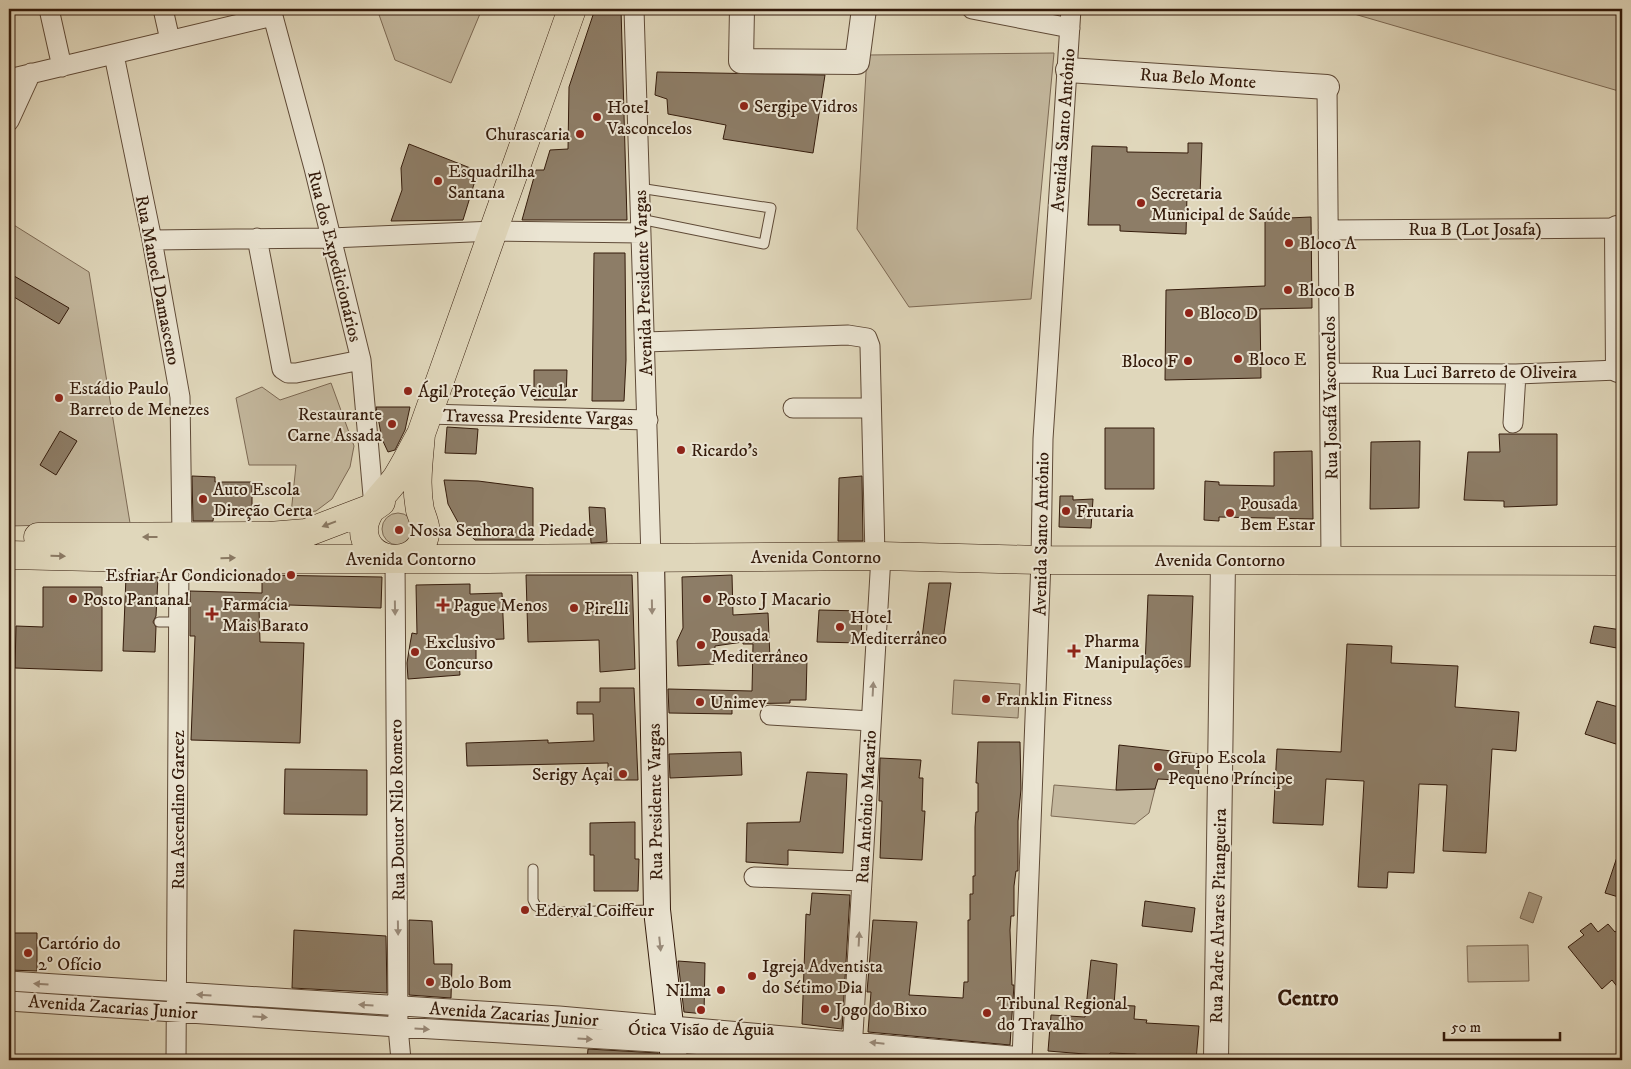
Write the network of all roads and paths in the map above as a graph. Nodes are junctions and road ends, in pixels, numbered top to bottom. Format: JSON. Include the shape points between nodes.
{"nodes":[{"id":1,"x":49,"y":9,"type":"edge"},
{"id":2,"x":163,"y":9,"type":"edge"},
{"id":3,"x":572,"y":9,"type":"edge"},
{"id":4,"x":634,"y":9,"type":"edge"},
{"id":5,"x":742,"y":9,"type":"edge"},
{"id":6,"x":864,"y":9,"type":"edge"},
{"id":7,"x":972,"y":9,"type":"edge"},
{"id":8,"x":1071,"y":9,"type":"edge"},
{"id":9,"x":272,"y":12,"type":"edge"},
{"id":10,"x":1070,"y":28,"type":"junction"},
{"id":11,"x":170,"y":40,"type":"junction"},
{"id":12,"x":114,"y":55,"type":"junction"},
{"id":13,"x":62,"y":67,"type":"junction"},
{"id":14,"x":1068,"y":70,"type":"junction"},
{"id":15,"x":31,"y":73,"type":"junction"},
{"id":16,"x":9,"y":79,"type":"edge"},
{"id":17,"x":1327,"y":87,"type":"joint"},
{"id":18,"x":9,"y":121,"type":"edge"},
{"id":19,"x":639,"y":188,"type":"junction"},
{"id":20,"x":641,"y":226,"type":"junction"},
{"id":21,"x":1620,"y":228,"type":"edge"},
{"id":22,"x":1328,"y":230,"type":"junction"},
{"id":23,"x":494,"y":231,"type":"junction"},
{"id":24,"x":256,"y":238,"type":"junction"},
{"id":25,"x":331,"y":238,"type":"junction"},
{"id":26,"x":152,"y":240,"type":"junction"},
{"id":27,"x":645,"y":342,"type":"junction"},
{"id":28,"x":362,"y":360,"type":"junction"},
{"id":29,"x":1618,"y":370,"type":"joint"},
{"id":30,"x":1330,"y":373,"type":"junction"},
{"id":31,"x":1516,"y":374,"type":"junction"},
{"id":32,"x":793,"y":408,"type":"dead end"},
{"id":33,"x":870,"y":408,"type":"junction"},
{"id":34,"x":648,"y":420,"type":"junction"},
{"id":35,"x":1513,"y":423,"type":"dead end"},
{"id":36,"x":424,"y":424,"type":"junction"},
{"id":37,"x":374,"y":507,"type":"junction"},
{"id":38,"x":421,"y":512,"type":"junction"},
{"id":39,"x":9,"y":538,"type":"edge"},
{"id":40,"x":180,"y":548,"type":"junction"},
{"id":41,"x":9,"y":555,"type":"edge"},
{"id":42,"x":878,"y":556,"type":"junction"},
{"id":43,"x":651,"y":558,"type":"junction"},
{"id":44,"x":394,"y":559,"type":"junction"},
{"id":45,"x":488,"y":559,"type":"junction"},
{"id":46,"x":1331,"y":559,"type":"junction"},
{"id":47,"x":1041,"y":560,"type":"junction"},
{"id":48,"x":1223,"y":561,"type":"junction"},
{"id":49,"x":1622,"y":561,"type":"edge"},
{"id":50,"x":9,"y":569,"type":"edge"},
{"id":51,"x":158,"y":622,"type":"dead end"},
{"id":52,"x":178,"y":622,"type":"junction"},
{"id":53,"x":770,"y":715,"type":"dead end"},
{"id":54,"x":871,"y":721,"type":"junction"},
{"id":55,"x":533,"y":869,"type":"dead end"},
{"id":56,"x":754,"y":877,"type":"dead end"},
{"id":57,"x":862,"y":881,"type":"junction"},
{"id":58,"x":657,"y":910,"type":"junction"},
{"id":59,"x":9,"y":981,"type":"edge"},
{"id":60,"x":9,"y":1001,"type":"edge"},
{"id":61,"x":177,"y":1002,"type":"junction"},
{"id":62,"x":399,"y":1006,"type":"junction"},
{"id":63,"x":398,"y":1028,"type":"junction"},
{"id":64,"x":672,"y":1043,"type":"edge"},
{"id":65,"x":852,"y":1049,"type":"junction"},
{"id":66,"x":176,"y":1060,"type":"edge"},
{"id":67,"x":401,"y":1060,"type":"edge"},
{"id":68,"x":876,"y":1060,"type":"edge"},
{"id":69,"x":1017,"y":1060,"type":"edge"},
{"id":70,"x":1022,"y":1060,"type":"edge"},
{"id":71,"x":1216,"y":1060,"type":"edge"}],
"edges":[{"from":1,"to":13,"type":"street"},
{"from":2,"to":11,"type":"street"},
{"from":3,"to":23,"type":"main road"},
{"from":4,"to":19,"type":"street","name":"Avenida Presidente Vargas"},
{"from":5,"to":6,"type":"street","via":[[741,61],[857,62]]},
{"from":7,"to":10,"type":"street"},
{"from":8,"to":10,"type":"street","name":"Avenida Santo Antônio"},
{"from":9,"to":11,"type":"street"},
{"from":9,"to":25,"type":"street","name":"Rua dos Expedicionários"},
{"from":10,"to":14,"type":"street","name":"Avenida Santo Antônio"},
{"from":11,"to":12,"type":"street"},
{"from":12,"to":13,"type":"street"},
{"from":12,"to":26,"type":"street","name":"Rua Manoel Damasceno"},
{"from":13,"to":15,"type":"street"},
{"from":14,"to":17,"type":"street","name":"Rua Belo Monte"},
{"from":14,"to":47,"type":"street","name":"Avenida Santo Antônio","via":[[1049,326]]},
{"from":15,"to":16,"type":"street"},
{"from":15,"to":18,"type":"street"},
{"from":17,"to":22,"type":"street","name":"Rua Josafá Vasconcelos"},
{"from":19,"to":20,"type":"street","name":"Avenida Presidente Vargas"},
{"from":19,"to":20,"type":"lane","via":[[771,208],[764,244]]},
{"from":20,"to":23,"type":"street"},
{"from":20,"to":27,"type":"street","name":"Avenida Presidente Vargas"},
{"from":21,"to":22,"type":"street","name":"Rua B (Lot Josafa)"},
{"from":21,"to":29,"type":"street"},
{"from":22,"to":30,"type":"street","name":"Rua Josafá Vasconcelos"},
{"from":23,"to":25,"type":"street"},
{"from":23,"to":36,"type":"main road"},
{"from":24,"to":25,"type":"street"},
{"from":24,"to":26,"type":"street"},
{"from":24,"to":28,"type":"street","via":[[282,369],[296,374]]},
{"from":25,"to":28,"type":"street","name":"Rua dos Expedicionários"},
{"from":26,"to":40,"type":"street","name":"Rua Manoel Damasceno","via":[[180,397]]},
{"from":27,"to":33,"type":"street","name":"Rua Antônio Macario","via":[[865,336],[870,346]]},
{"from":27,"to":34,"type":"street","name":"Avenida Presidente Vargas"},
{"from":28,"to":37,"type":"street","name":"Rua dos Expedicionários"},
{"from":29,"to":31,"type":"street","name":"Rua Luci Barreto de Oliveira"},
{"from":30,"to":31,"type":"street","name":"Rua Luci Barreto de Oliveira"},
{"from":30,"to":46,"type":"street","name":"Rua Josafá Vasconcelos"},
{"from":31,"to":35,"type":"street"},
{"from":32,"to":33,"type":"street"},
{"from":33,"to":42,"type":"street","name":"Rua Antônio Macario"},
{"from":34,"to":36,"type":"street","name":"Travessa Presidente Vargas"},
{"from":34,"to":43,"type":"street","name":"Avenida Presidente Vargas"},
{"from":36,"to":37,"type":"main road","via":[[396,478]]},
{"from":36,"to":38,"type":"main road","via":[[416,486]]},
{"from":37,"to":38,"type":"main road","via":[[391,499],[402,499]]},
{"from":37,"to":40,"type":"main road","name":"Avenida Contorno","one_way":true,"via":[[306,533]]},
{"from":37,"to":44,"type":"main road","via":[[366,518],[365,538],[376,553]]},
{"from":38,"to":44,"type":"main road","via":[[426,530],[419,548],[412,554]]},
{"from":38,"to":45,"type":"main road","via":[[430,525],[451,543]]},
{"from":40,"to":39,"type":"main road","name":"Avenida Contorno","one_way":true},
{"from":41,"to":40,"type":"main road","name":"Avenida Contorno","one_way":true},
{"from":40,"to":44,"type":"main road","name":"Avenida Contorno","one_way":true},
{"from":40,"to":52,"type":"street","name":"Rua Ascendino Garcez"},
{"from":41,"to":50,"type":"street"},
{"from":42,"to":43,"type":"main road","name":"Avenida Contorno"},
{"from":42,"to":47,"type":"main road","name":"Avenida Contorno"},
{"from":54,"to":42,"type":"street","name":"Rua Antônio Macario","one_way":true},
{"from":43,"to":45,"type":"main road","name":"Avenida Contorno"},
{"from":43,"to":58,"type":"main road","name":"Rua Presidente Vargas","one_way":true},
{"from":44,"to":45,"type":"main road","name":"Avenida Contorno"},
{"from":44,"to":62,"type":"street","name":"Rua Doutor Nilo Romero","one_way":true},
{"from":46,"to":48,"type":"main road","name":"Avenida Contorno"},
{"from":46,"to":49,"type":"main road","name":"Avenida Contorno"},
{"from":47,"to":48,"type":"main road","name":"Avenida Contorno"},
{"from":47,"to":70,"type":"street","name":"Avenida Santo Antônio"},
{"from":48,"to":71,"type":"street","name":"Rua Padre Alvares Pitangueira"},
{"from":51,"to":52,"type":"lane"},
{"from":52,"to":61,"type":"street","name":"Rua Ascendino Garcez"},
{"from":53,"to":54,"type":"street"},
{"from":54,"to":57,"type":"street","name":"Rua Antônio Macario"},
{"from":55,"to":58,"type":"lane","via":[[533,900],[536,906],[550,912]]},
{"from":56,"to":57,"type":"street"},
{"from":65,"to":57,"type":"street","name":"Rua Antônio Macario","one_way":true},
{"from":58,"to":64,"type":"main road","name":"Rua Presidente Vargas","one_way":true},
{"from":61,"to":59,"type":"street","name":"Avenida Zacarias Junior","one_way":true},
{"from":60,"to":61,"type":"street","name":"Avenida Zacarias Junior"},
{"from":62,"to":61,"type":"street","name":"Avenida Zacarias Junior","one_way":true},
{"from":61,"to":63,"type":"street","name":"Avenida Zacarias Junior","one_way":true},
{"from":61,"to":66,"type":"street","name":"Rua Ascendino Garcez"},
{"from":62,"to":63,"type":"street","name":"Rua Doutor Nilo Romero"},
{"from":62,"to":64,"type":"street","name":"Avenida Zacarias Junior"},
{"from":63,"to":64,"type":"street","name":"Avenida Zacarias Junior","one_way":true},
{"from":63,"to":67,"type":"street","name":"Rua Doutor Nilo Romero"},
{"from":64,"to":65,"type":"street","name":"Avenida Zacarias Junior"},
{"from":65,"to":68,"type":"street","name":"Avenida Zacarias Junior"},
{"from":69,"to":65,"type":"street","name":"Avenida Zacarias Junior","one_way":true,"via":[[1012,1056]]}]}
